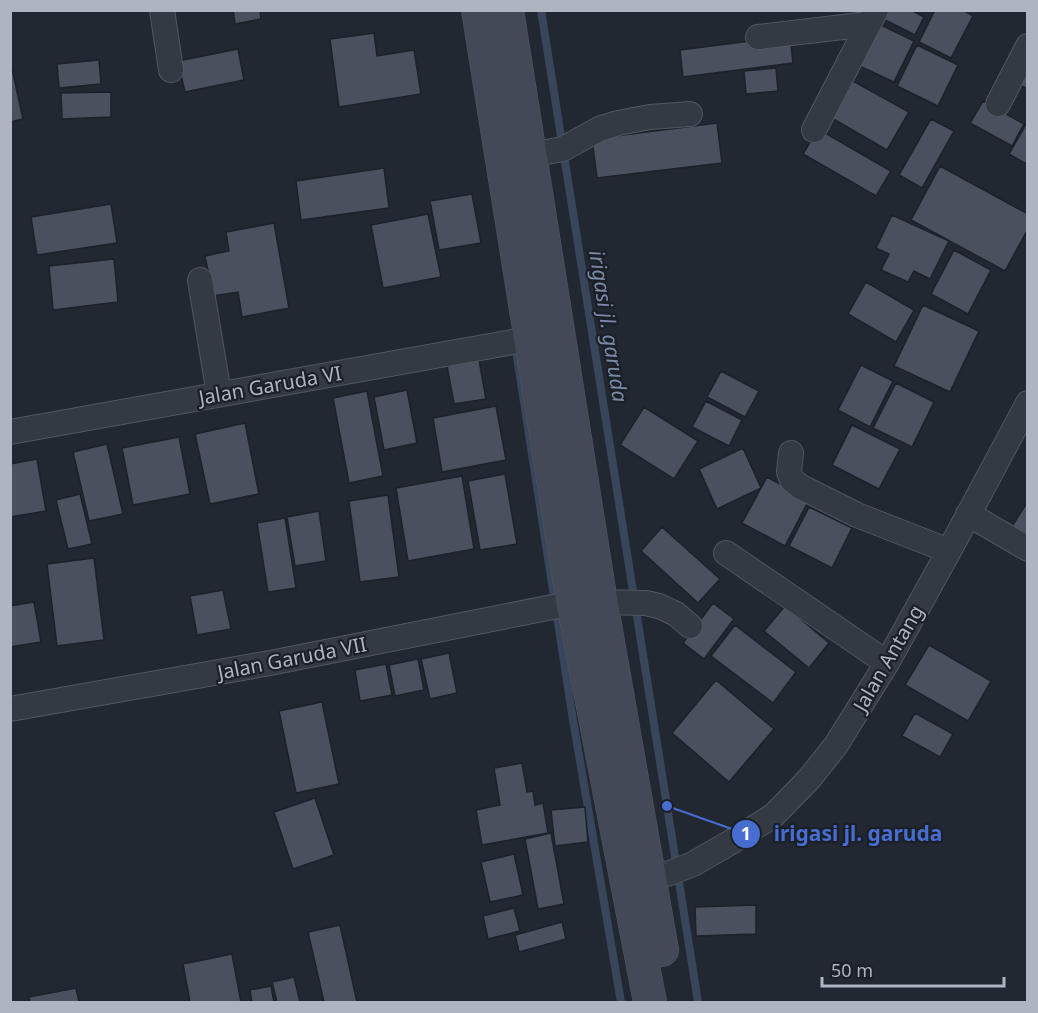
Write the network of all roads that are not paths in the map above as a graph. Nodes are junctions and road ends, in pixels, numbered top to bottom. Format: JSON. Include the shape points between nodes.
{"nodes":[{"id":1,"x":162,"y":10,"type":"edge"},
{"id":2,"x":478,"y":10,"type":"edge"},
{"id":3,"x":507,"y":10,"type":"edge"},
{"id":4,"x":872,"y":17,"type":"edge"},
{"id":5,"x":758,"y":37,"type":"dead end"},
{"id":6,"x":1028,"y":46,"type":"edge"},
{"id":7,"x":171,"y":70,"type":"dead end"},
{"id":8,"x":998,"y":104,"type":"dead end"},
{"id":9,"x":690,"y":114,"type":"dead end"},
{"id":10,"x":813,"y":130,"type":"dead end"},
{"id":11,"x":531,"y":155,"type":"junction"},
{"id":12,"x":200,"y":280,"type":"dead end"},
{"id":13,"x":544,"y":337,"type":"junction"},
{"id":14,"x":219,"y":394,"type":"junction"},
{"id":15,"x":1028,"y":403,"type":"edge"},
{"id":16,"x":10,"y":432,"type":"edge"},
{"id":17,"x":791,"y":453,"type":"dead end"},
{"id":18,"x":968,"y":514,"type":"junction"},
{"id":19,"x":1028,"y":549,"type":"edge"},
{"id":20,"x":949,"y":551,"type":"junction"},
{"id":21,"x":726,"y":553,"type":"dead end"},
{"id":22,"x":587,"y":602,"type":"junction"},
{"id":23,"x":690,"y":626,"type":"dead end"},
{"id":24,"x":887,"y":663,"type":"junction"},
{"id":25,"x":10,"y":709,"type":"edge"},
{"id":26,"x":660,"y":875,"type":"junction"},
{"id":27,"x":650,"y":1002,"type":"edge"},
{"id":28,"x":671,"y":1002,"type":"edge"}],
"edges":[{"from":1,"to":7,"type":"street"},
{"from":2,"to":13,"type":"main road"},
{"from":3,"to":11,"type":"main road"},
{"from":4,"to":5,"type":"street"},
{"from":4,"to":10,"type":"street"},
{"from":6,"to":8,"type":"street"},
{"from":9,"to":11,"type":"street","via":[[618,123],[568,146]]},
{"from":11,"to":13,"type":"main road"},
{"from":12,"to":14,"type":"street"},
{"from":13,"to":14,"type":"street","name":"Jalan Garuda VI"},
{"from":13,"to":22,"type":"main road"},
{"from":14,"to":16,"type":"street","name":"Jalan Garuda VI"},
{"from":15,"to":18,"type":"street","name":"Jalan Antang"},
{"from":17,"to":20,"type":"street","via":[[789,472],[801,487],[857,515]]},
{"from":18,"to":19,"type":"street"},
{"from":18,"to":20,"type":"street","name":"Jalan Antang"},
{"from":20,"to":24,"type":"street","name":"Jalan Antang"},
{"from":21,"to":24,"type":"street"},
{"from":22,"to":23,"type":"street","name":"Jalan Garuda VII","via":[[659,606]]},
{"from":22,"to":25,"type":"street","name":"Jalan Garuda VII"},
{"from":22,"to":26,"type":"main road"},
{"from":22,"to":27,"type":"main road"},
{"from":24,"to":26,"type":"street","name":"Jalan Antang","via":[[836,745],[774,815],[693,864]]},
{"from":26,"to":28,"type":"main road"}]}
